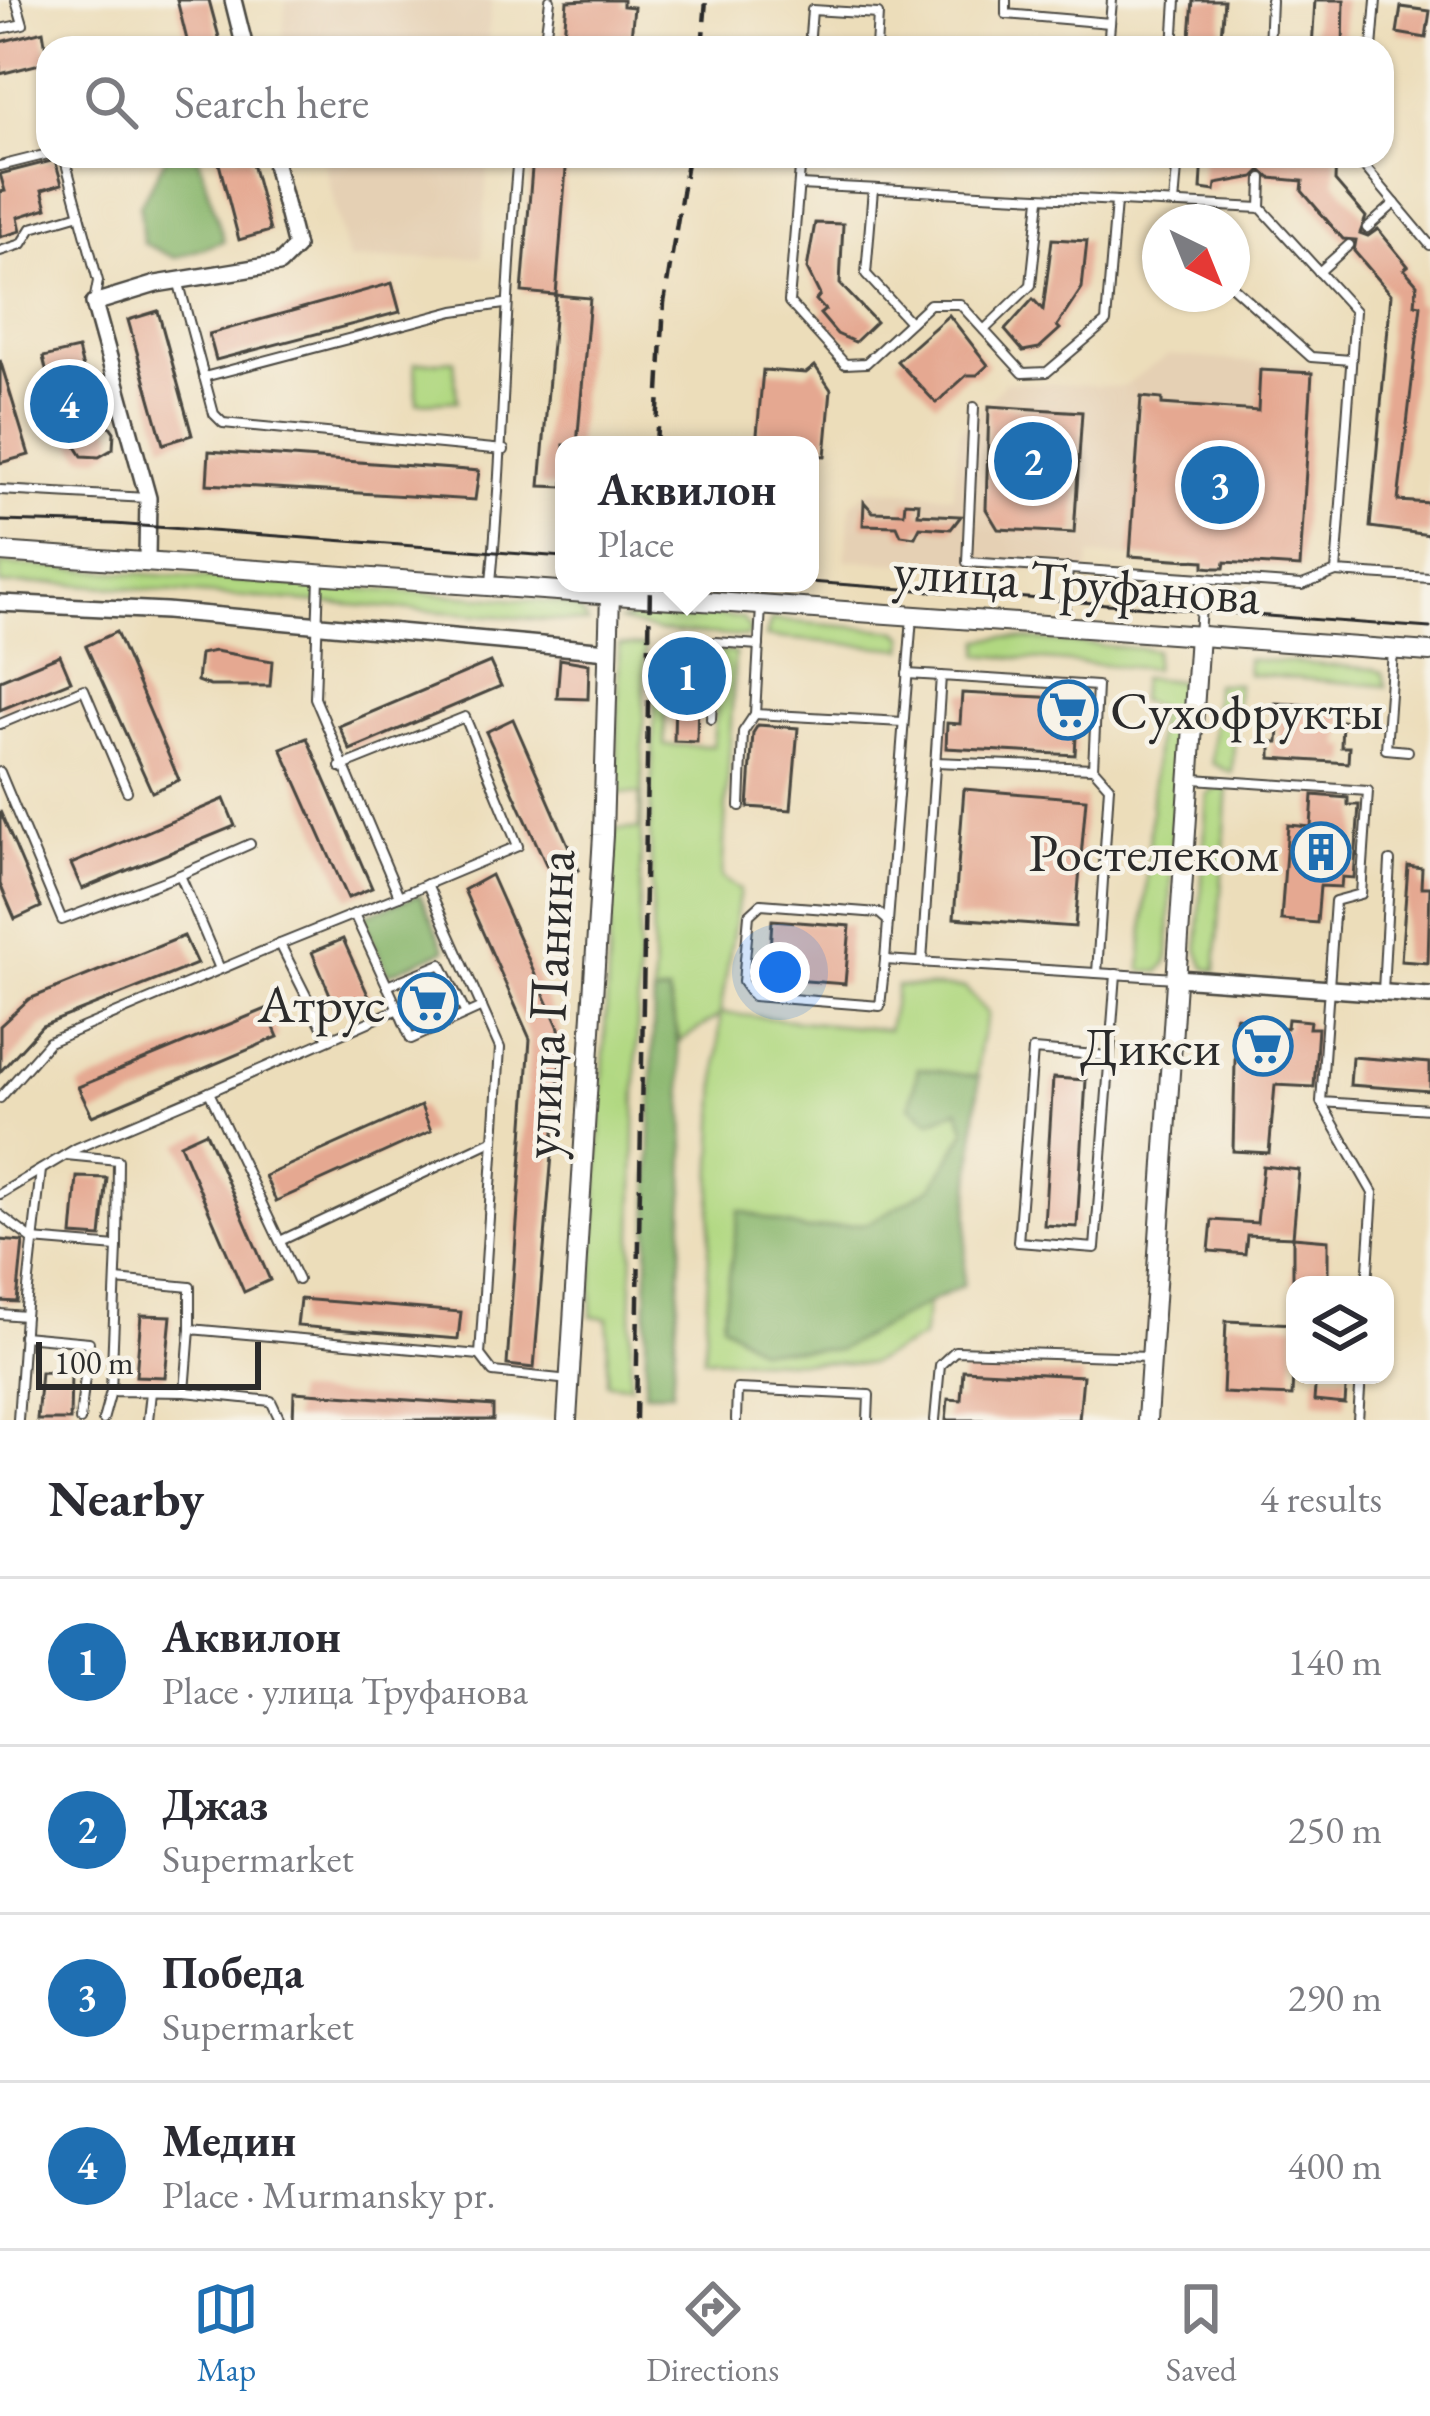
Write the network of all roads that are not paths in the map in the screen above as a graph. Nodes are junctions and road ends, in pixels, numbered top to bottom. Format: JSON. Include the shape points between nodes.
{"nodes":[{"id":1,"x":16,"y":0,"type":"edge"},
{"id":2,"x":233,"y":0,"type":"edge"},
{"id":3,"x":550,"y":0,"type":"edge"},
{"id":4,"x":855,"y":0,"type":"edge"},
{"id":5,"x":1006,"y":0,"type":"edge"},
{"id":6,"x":1112,"y":0,"type":"edge"},
{"id":7,"x":1176,"y":0,"type":"edge"},
{"id":8,"x":1271,"y":0,"type":"edge"},
{"id":9,"x":1376,"y":0,"type":"edge"},
{"id":10,"x":855,"y":13,"type":"junction"},
{"id":11,"x":1110,"y":22,"type":"junction"},
{"id":12,"x":0,"y":29,"type":"edge"},
{"id":13,"x":242,"y":36,"type":"edge"},
{"id":14,"x":546,"y":36,"type":"edge"},
{"id":15,"x":810,"y":36,"type":"edge"},
{"id":16,"x":877,"y":36,"type":"edge"},
{"id":17,"x":1109,"y":36,"type":"edge"},
{"id":18,"x":1174,"y":36,"type":"edge"},
{"id":19,"x":1270,"y":36,"type":"edge"},
{"id":20,"x":1373,"y":36,"type":"edge"},
{"id":21,"x":36,"y":157,"type":"edge"},
{"id":22,"x":0,"y":166,"type":"edge"},
{"id":23,"x":67,"y":168,"type":"edge"},
{"id":24,"x":276,"y":168,"type":"edge"},
{"id":25,"x":517,"y":168,"type":"edge"},
{"id":26,"x":800,"y":168,"type":"edge"},
{"id":27,"x":1177,"y":168,"type":"edge"},
{"id":28,"x":1366,"y":168,"type":"edge"},
{"id":29,"x":1262,"y":178,"type":"dead end"},
{"id":30,"x":799,"y":185,"type":"junction"},
{"id":31,"x":873,"y":189,"type":"junction"},
{"id":32,"x":1040,"y":199,"type":"junction"},
{"id":33,"x":1116,"y":202,"type":"junction"},
{"id":34,"x":1395,"y":203,"type":"junction"},
{"id":35,"x":1174,"y":204,"type":"joint"},
{"id":36,"x":1250,"y":207,"type":"edge"},
{"id":37,"x":1261,"y":208,"type":"junction"},
{"id":38,"x":80,"y":214,"type":"junction"},
{"id":39,"x":1367,"y":228,"type":"dead end"},
{"id":40,"x":1430,"y":244,"type":"edge"},
{"id":41,"x":1348,"y":245,"type":"dead end"},
{"id":42,"x":0,"y":251,"type":"edge"},
{"id":43,"x":1319,"y":272,"type":"junction"},
{"id":44,"x":178,"y":280,"type":"junction"},
{"id":45,"x":1250,"y":302,"type":"edge"},
{"id":46,"x":94,"y":303,"type":"junction"},
{"id":47,"x":504,"y":304,"type":"junction"},
{"id":48,"x":910,"y":322,"type":"junction"},
{"id":49,"x":984,"y":330,"type":"junction"},
{"id":50,"x":1351,"y":360,"type":"junction"},
{"id":51,"x":204,"y":377,"type":"junction"},
{"id":52,"x":974,"y":407,"type":"dead end"},
{"id":53,"x":504,"y":450,"type":"junction"},
{"id":54,"x":0,"y":490,"type":"edge"},
{"id":55,"x":148,"y":498,"type":"junction"},
{"id":56,"x":0,"y":551,"type":"edge"},
{"id":57,"x":147,"y":558,"type":"junction"},
{"id":58,"x":1068,"y":568,"type":"junction"},
{"id":59,"x":320,"y":570,"type":"junction"},
{"id":60,"x":1336,"y":572,"type":"junction"},
{"id":61,"x":1203,"y":578,"type":"junction"},
{"id":62,"x":1430,"y":578,"type":"edge"},
{"id":63,"x":491,"y":584,"type":"junction"},
{"id":64,"x":555,"y":589,"type":"edge"},
{"id":65,"x":586,"y":592,"type":"edge"},
{"id":66,"x":610,"y":594,"type":"junction"},
{"id":67,"x":0,"y":604,"type":"edge"},
{"id":68,"x":761,"y":605,"type":"junction"},
{"id":69,"x":912,"y":616,"type":"junction"},
{"id":70,"x":316,"y":623,"type":"junction"},
{"id":71,"x":1064,"y":626,"type":"junction"},
{"id":72,"x":1199,"y":634,"type":"junction"},
{"id":73,"x":759,"y":645,"type":"junction"},
{"id":74,"x":1394,"y":650,"type":"junction"},
{"id":75,"x":608,"y":651,"type":"junction"},
{"id":76,"x":1430,"y":652,"type":"edge"},
{"id":77,"x":907,"y":674,"type":"junction"},
{"id":78,"x":941,"y":676,"type":"junction"},
{"id":79,"x":755,"y":714,"type":"junction"},
{"id":80,"x":711,"y":719,"type":"dead end"},
{"id":81,"x":903,"y":722,"type":"junction"},
{"id":82,"x":0,"y":724,"type":"edge"},
{"id":83,"x":1408,"y":751,"type":"dead end"},
{"id":84,"x":935,"y":762,"type":"junction"},
{"id":85,"x":340,"y":767,"type":"junction"},
{"id":86,"x":1093,"y":768,"type":"junction"},
{"id":87,"x":0,"y":772,"type":"edge"},
{"id":88,"x":1191,"y":778,"type":"junction"},
{"id":89,"x":127,"y":791,"type":"dead end"},
{"id":90,"x":740,"y":806,"type":"dead end"},
{"id":91,"x":250,"y":844,"type":"dead end"},
{"id":92,"x":1390,"y":861,"type":"dead end"},
{"id":93,"x":180,"y":874,"type":"junction"},
{"id":94,"x":428,"y":884,"type":"junction"},
{"id":95,"x":399,"y":896,"type":"junction"},
{"id":96,"x":354,"y":914,"type":"junction"},
{"id":97,"x":886,"y":920,"type":"junction"},
{"id":98,"x":280,"y":944,"type":"junction"},
{"id":99,"x":885,"y":960,"type":"junction"},
{"id":100,"x":922,"y":962,"type":"junction"},
{"id":101,"x":220,"y":969,"type":"junction"},
{"id":102,"x":1097,"y":973,"type":"junction"},
{"id":103,"x":1116,"y":974,"type":"junction"},
{"id":104,"x":1177,"y":978,"type":"junction"},
{"id":105,"x":387,"y":986,"type":"junction"},
{"id":106,"x":1328,"y":988,"type":"junction"},
{"id":107,"x":1382,"y":993,"type":"junction"},
{"id":108,"x":1430,"y":996,"type":"edge"},
{"id":109,"x":482,"y":1007,"type":"junction"},
{"id":110,"x":398,"y":1009,"type":"junction"},
{"id":111,"x":466,"y":1015,"type":"junction"},
{"id":112,"x":328,"y":1040,"type":"junction"},
{"id":113,"x":1109,"y":1056,"type":"junction"},
{"id":114,"x":209,"y":1092,"type":"junction"},
{"id":115,"x":0,"y":1098,"type":"edge"},
{"id":116,"x":1321,"y":1102,"type":"junction"},
{"id":117,"x":1430,"y":1109,"type":"edge"},
{"id":118,"x":494,"y":1140,"type":"junction"},
{"id":119,"x":66,"y":1155,"type":"junction"},
{"id":120,"x":41,"y":1170,"type":"junction"},
{"id":121,"x":0,"y":1194,"type":"edge"},
{"id":122,"x":0,"y":1216,"type":"edge"},
{"id":123,"x":33,"y":1240,"type":"junction"},
{"id":124,"x":280,"y":1241,"type":"junction"},
{"id":125,"x":117,"y":1247,"type":"junction"},
{"id":126,"x":1367,"y":1276,"type":"edge"},
{"id":127,"x":116,"y":1280,"type":"junction"},
{"id":128,"x":298,"y":1280,"type":"dead end"},
{"id":129,"x":0,"y":1314,"type":"edge"},
{"id":130,"x":25,"y":1316,"type":"junction"},
{"id":131,"x":190,"y":1329,"type":"junction"},
{"id":132,"x":23,"y":1336,"type":"junction"},
{"id":133,"x":480,"y":1355,"type":"junction"},
{"id":134,"x":1151,"y":1357,"type":"junction"},
{"id":135,"x":569,"y":1380,"type":"junction"},
{"id":136,"x":1360,"y":1384,"type":"edge"},
{"id":137,"x":111,"y":1391,"type":"junction"},
{"id":138,"x":151,"y":1391,"type":"junction"},
{"id":139,"x":185,"y":1392,"type":"junction"},
{"id":140,"x":17,"y":1420,"type":"edge"},
{"id":141,"x":80,"y":1420,"type":"edge"},
{"id":142,"x":103,"y":1420,"type":"edge"},
{"id":143,"x":148,"y":1420,"type":"edge"},
{"id":144,"x":280,"y":1420,"type":"edge"},
{"id":145,"x":567,"y":1420,"type":"edge"},
{"id":146,"x":736,"y":1420,"type":"edge"},
{"id":147,"x":868,"y":1420,"type":"edge"},
{"id":148,"x":935,"y":1420,"type":"edge"},
{"id":149,"x":1147,"y":1420,"type":"edge"},
{"id":150,"x":1358,"y":1420,"type":"edge"}],
"edges":[{"from":1,"to":12,"type":"lane","via":[[23,24]]},
{"from":2,"to":13,"type":"street"},
{"from":3,"to":14,"type":"lane"},
{"from":4,"to":10,"type":"lane"},
{"from":5,"to":11,"type":"lane","via":[[1006,14]]},
{"from":6,"to":11,"type":"lane"},
{"from":7,"to":18,"type":"lane"},
{"from":8,"to":19,"type":"lane"},
{"from":9,"to":20,"type":"lane"},
{"from":10,"to":15,"type":"lane","via":[[812,10]]},
{"from":10,"to":16,"type":"lane","via":[[878,14]]},
{"from":11,"to":17,"type":"lane"},
{"from":21,"to":22,"type":"lane"},
{"from":23,"to":38,"type":"lane"},
{"from":24,"to":44,"type":"street","via":[[296,247],[289,257]]},
{"from":25,"to":47,"type":"lane"},
{"from":26,"to":30,"type":"lane"},
{"from":27,"to":35,"type":"lane"},
{"from":28,"to":34,"type":"lane"},
{"from":29,"to":37,"type":"lane"},
{"from":30,"to":31,"type":"lane"},
{"from":30,"to":48,"type":"lane","via":[[789,302],[845,364],[866,363]]},
{"from":31,"to":32,"type":"lane"},
{"from":31,"to":48,"type":"lane","via":[[866,274]]},
{"from":32,"to":33,"type":"lane"},
{"from":32,"to":49,"type":"lane","via":[[1031,284]]},
{"from":33,"to":35,"type":"lane"},
{"from":33,"to":49,"type":"lane","via":[[1106,322],[1047,372],[1023,373]]},
{"from":34,"to":39,"type":"lane"},
{"from":34,"to":40,"type":"lane"},
{"from":36,"to":37,"type":"lane"},
{"from":37,"to":43,"type":"lane"},
{"from":38,"to":42,"type":"lane","via":[[32,228],[22,244]]},
{"from":38,"to":46,"type":"lane","via":[[98,281]]},
{"from":41,"to":43,"type":"lane"},
{"from":43,"to":50,"type":"lane","via":[[1355,310]]},
{"from":44,"to":46,"type":"street"},
{"from":44,"to":51,"type":"lane"},
{"from":45,"to":50,"type":"lane","via":[[1311,357]]},
{"from":46,"to":55,"type":"street"},
{"from":47,"to":51,"type":"lane"},
{"from":47,"to":53,"type":"lane"},
{"from":48,"to":49,"type":"lane","via":[[930,304],[960,304]]},
{"from":50,"to":60,"type":"lane"},
{"from":51,"to":53,"type":"lane","via":[[214,414],[234,426]]},
{"from":52,"to":58,"type":"lane","via":[[967,562]]},
{"from":53,"to":63,"type":"lane"},
{"from":54,"to":55,"type":"lane"},
{"from":55,"to":57,"type":"street"},
{"from":56,"to":57,"type":"street","name":"улица Труфанова"},
{"from":57,"to":59,"type":"street","name":"улица Труфанова"},
{"from":58,"to":61,"type":"lane"},
{"from":58,"to":71,"type":"lane"},
{"from":59,"to":63,"type":"street","name":"улица Труфанова"},
{"from":59,"to":70,"type":"lane"},
{"from":60,"to":61,"type":"lane","via":[[1302,585]]},
{"from":60,"to":62,"type":"lane"},
{"from":61,"to":72,"type":"lane"},
{"from":63,"to":64,"type":"street","name":"улица Труфанова"},
{"from":65,"to":66,"type":"street","name":"улица Труфанова"},
{"from":66,"to":68,"type":"street","name":"улица Труфанова"},
{"from":66,"to":75,"type":"street","name":"улица Панина"},
{"from":67,"to":70,"type":"street"},
{"from":68,"to":69,"type":"street","name":"улица Труфанова"},
{"from":68,"to":73,"type":"lane"},
{"from":69,"to":71,"type":"street","name":"улица Труфанова"},
{"from":69,"to":77,"type":"lane"},
{"from":70,"to":75,"type":"street"},
{"from":70,"to":85,"type":"lane","via":[[315,698]]},
{"from":71,"to":72,"type":"street","name":"улица Труфанова"},
{"from":72,"to":74,"type":"street","name":"улица Труфанова"},
{"from":72,"to":88,"type":"street"},
{"from":73,"to":79,"type":"lane"},
{"from":73,"to":80,"type":"lane","via":[[715,642]]},
{"from":74,"to":76,"type":"street","name":"улица Труфанова"},
{"from":74,"to":83,"type":"lane","via":[[1386,749]]},
{"from":75,"to":135,"type":"street","name":"улица Панина"},
{"from":77,"to":78,"type":"lane"},
{"from":77,"to":81,"type":"lane"},
{"from":78,"to":84,"type":"lane"},
{"from":78,"to":86,"type":"lane","via":[[1097,686]]},
{"from":79,"to":81,"type":"lane"},
{"from":79,"to":90,"type":"lane","via":[[743,732]]},
{"from":81,"to":97,"type":"lane"},
{"from":82,"to":89,"type":"lane","via":[[84,689]]},
{"from":84,"to":86,"type":"lane"},
{"from":84,"to":100,"type":"lane"},
{"from":85,"to":94,"type":"lane","via":[[465,717],[518,846]]},
{"from":85,"to":95,"type":"lane"},
{"from":86,"to":102,"type":"lane","via":[[1109,786]]},
{"from":87,"to":93,"type":"lane","via":[[62,920]]},
{"from":88,"to":104,"type":"street"},
{"from":88,"to":106,"type":"lane","via":[[1368,790],[1360,895],[1335,901]]},
{"from":91,"to":93,"type":"lane"},
{"from":92,"to":107,"type":"lane"},
{"from":93,"to":101,"type":"lane"},
{"from":94,"to":95,"type":"lane"},
{"from":94,"to":109,"type":"lane"},
{"from":95,"to":96,"type":"lane"},
{"from":96,"to":98,"type":"lane"},
{"from":96,"to":105,"type":"lane"},
{"from":97,"to":99,"type":"lane"},
{"from":97,"to":99,"type":"lane","via":[[879,913],[761,904],[749,915],[743,982],[753,996],[880,1006]]},
{"from":98,"to":101,"type":"lane"},
{"from":98,"to":112,"type":"lane"},
{"from":99,"to":100,"type":"lane"},
{"from":100,"to":102,"type":"lane"},
{"from":101,"to":115,"type":"lane","via":[[49,1042]]},
{"from":102,"to":103,"type":"lane"},
{"from":103,"to":104,"type":"lane"},
{"from":103,"to":113,"type":"lane"},
{"from":104,"to":106,"type":"street"},
{"from":104,"to":134,"type":"street"},
{"from":105,"to":110,"type":"lane"},
{"from":105,"to":111,"type":"lane","via":[[442,964]]},
{"from":106,"to":107,"type":"street"},
{"from":106,"to":116,"type":"lane"},
{"from":107,"to":108,"type":"street"},
{"from":109,"to":111,"type":"lane"},
{"from":109,"to":118,"type":"lane","via":[[500,1048]]},
{"from":110,"to":111,"type":"lane","via":[[411,1039]]},
{"from":110,"to":112,"type":"lane"},
{"from":112,"to":114,"type":"lane"},
{"from":113,"to":113,"type":"lane","via":[[1095,1248],[1018,1242],[1033,1050]]},
{"from":114,"to":119,"type":"lane"},
{"from":114,"to":124,"type":"lane"},
{"from":116,"to":117,"type":"lane"},
{"from":116,"to":126,"type":"lane","via":[[1372,1193]]},
{"from":118,"to":124,"type":"lane"},
{"from":118,"to":133,"type":"lane"},
{"from":119,"to":120,"type":"lane"},
{"from":119,"to":125,"type":"lane","via":[[118,1160]]},
{"from":120,"to":121,"type":"lane"},
{"from":120,"to":123,"type":"lane"},
{"from":122,"to":123,"type":"lane"},
{"from":123,"to":125,"type":"lane"},
{"from":123,"to":130,"type":"lane"},
{"from":124,"to":128,"type":"lane"},
{"from":125,"to":127,"type":"lane"},
{"from":127,"to":131,"type":"lane","via":[[190,1287]]},
{"from":127,"to":137,"type":"lane"},
{"from":129,"to":130,"type":"lane"},
{"from":130,"to":132,"type":"lane"},
{"from":131,"to":133,"type":"lane"},
{"from":131,"to":139,"type":"lane"},
{"from":132,"to":140,"type":"lane"},
{"from":132,"to":141,"type":"lane","via":[[89,1342]]},
{"from":133,"to":135,"type":"lane","via":[[493,1372]]},
{"from":134,"to":148,"type":"lane","via":[[955,1351],[940,1365]]},
{"from":134,"to":149,"type":"street"},
{"from":135,"to":145,"type":"street","name":"улица Панина"},
{"from":136,"to":150,"type":"lane"},
{"from":137,"to":138,"type":"lane"},
{"from":137,"to":142,"type":"lane"},
{"from":138,"to":139,"type":"lane"},
{"from":138,"to":143,"type":"lane"},
{"from":139,"to":144,"type":"lane","via":[[271,1401]]},
{"from":146,"to":147,"type":"lane","via":[[737,1389],[869,1395]]}]}
